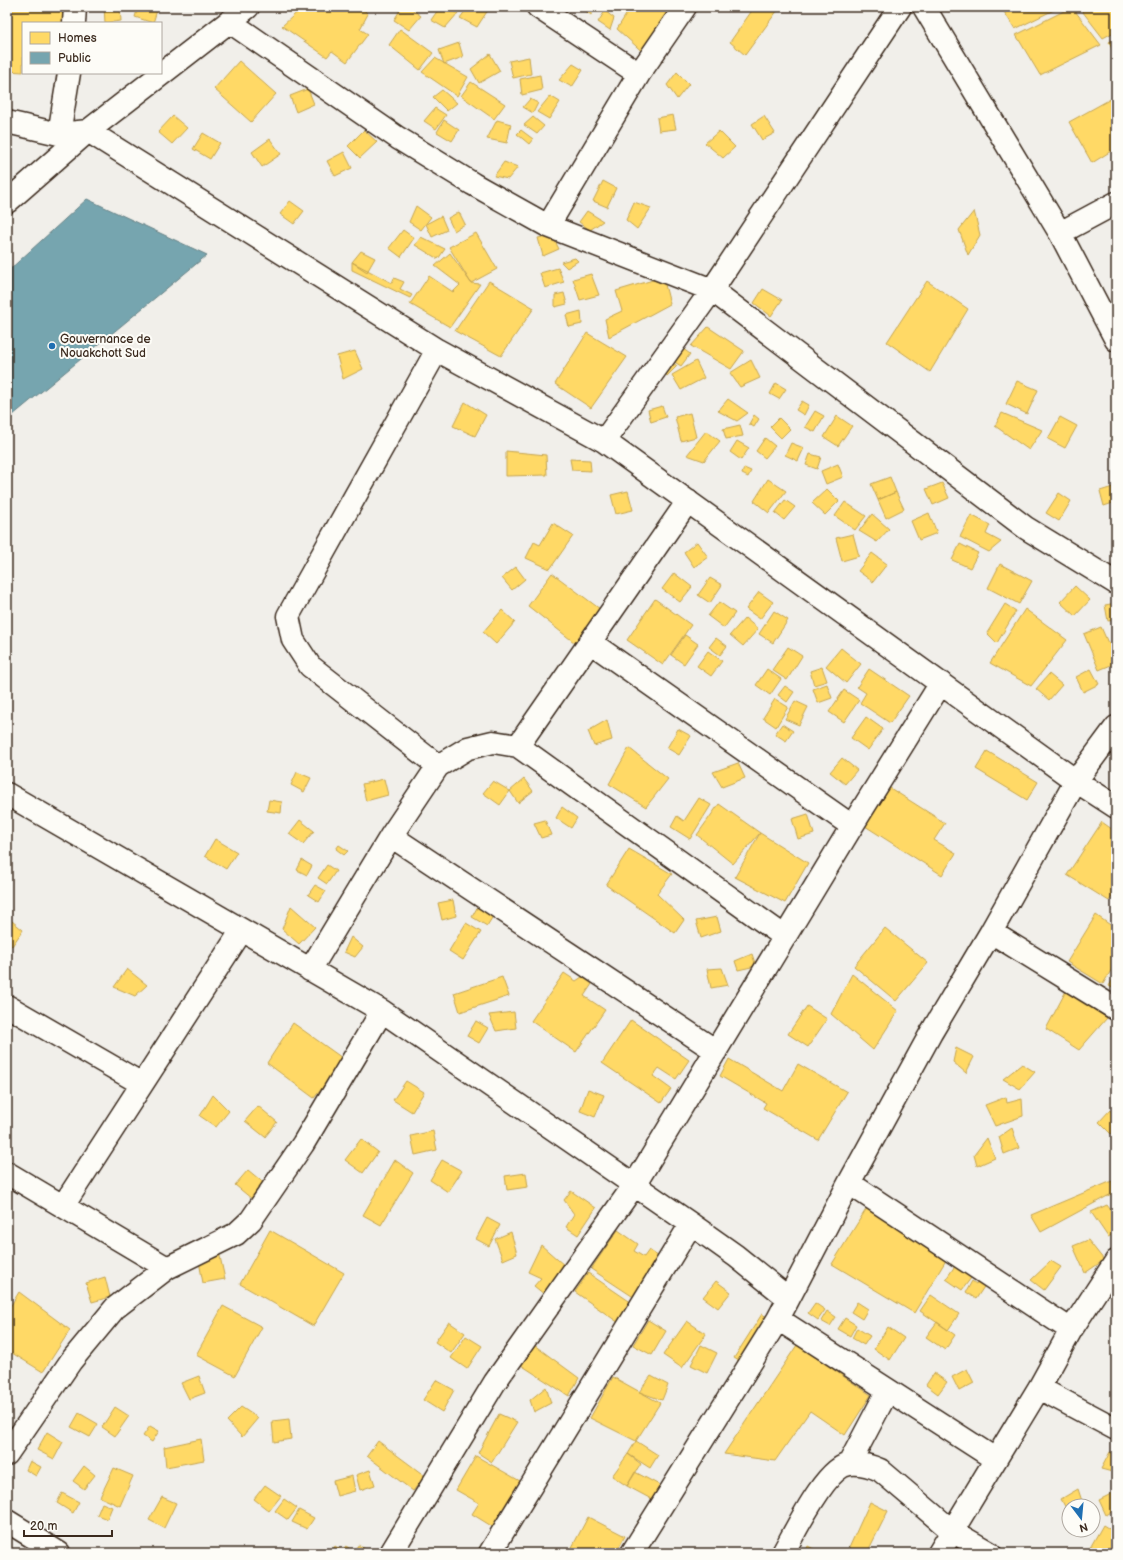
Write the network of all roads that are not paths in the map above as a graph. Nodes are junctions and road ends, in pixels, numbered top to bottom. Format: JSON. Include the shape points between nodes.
{"nodes":[{"id":1,"x":75,"y":7,"type":"edge"},
{"id":2,"x":248,"y":7,"type":"edge"},
{"id":3,"x":538,"y":7,"type":"edge"},
{"id":4,"x":685,"y":7,"type":"edge"},
{"id":5,"x":900,"y":7,"type":"edge"},
{"id":6,"x":924,"y":7,"type":"edge"},
{"id":7,"x":74,"y":22,"type":"edge"},
{"id":8,"x":230,"y":22,"type":"junction"},
{"id":9,"x":68,"y":74,"type":"edge"},
{"id":10,"x":639,"y":74,"type":"junction"},
{"id":11,"x":7,"y":122,"type":"edge"},
{"id":12,"x":88,"y":131,"type":"junction"},
{"id":13,"x":59,"y":134,"type":"junction"},
{"id":14,"x":7,"y":202,"type":"edge"},
{"id":15,"x":1116,"y":204,"type":"edge"},
{"id":16,"x":548,"y":226,"type":"junction"},
{"id":17,"x":1060,"y":233,"type":"junction"},
{"id":18,"x":712,"y":290,"type":"junction"},
{"id":19,"x":1116,"y":340,"type":"edge"},
{"id":20,"x":437,"y":350,"type":"junction"},
{"id":21,"x":604,"y":441,"type":"junction"},
{"id":22,"x":688,"y":501,"type":"junction"},
{"id":23,"x":1116,"y":583,"type":"edge"},
{"id":24,"x":590,"y":642,"type":"junction"},
{"id":25,"x":941,"y":683,"type":"junction"},
{"id":26,"x":1116,"y":727,"type":"edge"},
{"id":27,"x":518,"y":746,"type":"junction"},
{"id":28,"x":438,"y":766,"type":"junction"},
{"id":29,"x":1076,"y":781,"type":"junction"},
{"id":30,"x":7,"y":794,"type":"edge"},
{"id":31,"x":1116,"y":807,"type":"edge"},
{"id":32,"x":852,"y":826,"type":"junction"},
{"id":33,"x":391,"y":836,"type":"junction"},
{"id":34,"x":242,"y":930,"type":"junction"},
{"id":35,"x":991,"y":932,"type":"junction"},
{"id":36,"x":785,"y":937,"type":"junction"},
{"id":37,"x":310,"y":970,"type":"junction"},
{"id":38,"x":7,"y":1006,"type":"edge"},
{"id":39,"x":1116,"y":1009,"type":"edge"},
{"id":40,"x":382,"y":1011,"type":"junction"},
{"id":41,"x":716,"y":1051,"type":"junction"},
{"id":42,"x":142,"y":1084,"type":"junction"},
{"id":43,"x":7,"y":1173,"type":"edge"},
{"id":44,"x":850,"y":1183,"type":"junction"},
{"id":45,"x":635,"y":1184,"type":"junction"},
{"id":46,"x":63,"y":1206,"type":"junction"},
{"id":47,"x":691,"y":1224,"type":"junction"},
{"id":48,"x":1116,"y":1261,"type":"edge"},
{"id":49,"x":167,"y":1268,"type":"junction"},
{"id":50,"x":788,"y":1298,"type":"junction"},
{"id":51,"x":778,"y":1319,"type":"junction"},
{"id":52,"x":1071,"y":1330,"type":"junction"},
{"id":53,"x":1039,"y":1388,"type":"junction"},
{"id":54,"x":888,"y":1390,"type":"junction"},
{"id":55,"x":1116,"y":1429,"type":"edge"},
{"id":56,"x":7,"y":1454,"type":"edge"},
{"id":57,"x":995,"y":1459,"type":"junction"},
{"id":58,"x":849,"y":1464,"type":"junction"},
{"id":59,"x":7,"y":1521,"type":"edge"},
{"id":60,"x":952,"y":1531,"type":"junction"},
{"id":61,"x":59,"y":1553,"type":"edge"},
{"id":62,"x":392,"y":1553,"type":"edge"},
{"id":63,"x":490,"y":1553,"type":"edge"},
{"id":64,"x":632,"y":1553,"type":"edge"},
{"id":65,"x":783,"y":1553,"type":"edge"},
{"id":66,"x":939,"y":1553,"type":"edge"},
{"id":67,"x":990,"y":1553,"type":"edge"}],
"edges":[{"from":1,"to":7,"type":"street"},
{"from":2,"to":8,"type":"street"},
{"from":3,"to":10,"type":"street"},
{"from":4,"to":10,"type":"street"},
{"from":5,"to":18,"type":"street"},
{"from":6,"to":17,"type":"street"},
{"from":8,"to":12,"type":"street"},
{"from":8,"to":16,"type":"street","via":[[398,138]]},
{"from":9,"to":13,"type":"street"},
{"from":10,"to":16,"type":"street"},
{"from":11,"to":13,"type":"street"},
{"from":12,"to":13,"type":"street"},
{"from":12,"to":14,"type":"street"},
{"from":12,"to":20,"type":"street"},
{"from":15,"to":17,"type":"street"},
{"from":16,"to":18,"type":"street"},
{"from":17,"to":19,"type":"street"},
{"from":18,"to":21,"type":"street"},
{"from":18,"to":23,"type":"street","via":[[1026,528]]},
{"from":20,"to":21,"type":"street"},
{"from":20,"to":28,"type":"street","via":[[288,616],[293,640],[310,666]]},
{"from":21,"to":22,"type":"street"},
{"from":22,"to":24,"type":"street"},
{"from":22,"to":25,"type":"street"},
{"from":24,"to":27,"type":"street"},
{"from":24,"to":32,"type":"street"},
{"from":25,"to":29,"type":"street"},
{"from":25,"to":32,"type":"street"},
{"from":26,"to":29,"type":"street"},
{"from":27,"to":28,"type":"street","via":[[493,742],[468,748]]},
{"from":27,"to":36,"type":"street"},
{"from":28,"to":33,"type":"street"},
{"from":29,"to":31,"type":"street"},
{"from":29,"to":35,"type":"street"},
{"from":30,"to":34,"type":"street"},
{"from":32,"to":36,"type":"street"},
{"from":33,"to":37,"type":"street"},
{"from":33,"to":41,"type":"street"},
{"from":34,"to":37,"type":"street"},
{"from":34,"to":42,"type":"street"},
{"from":35,"to":39,"type":"street"},
{"from":35,"to":44,"type":"street","via":[[931,1033]]},
{"from":36,"to":41,"type":"street"},
{"from":37,"to":40,"type":"street"},
{"from":38,"to":42,"type":"street"},
{"from":40,"to":45,"type":"street"},
{"from":40,"to":49,"type":"street","via":[[303,1144],[251,1220],[236,1234]]},
{"from":41,"to":45,"type":"street"},
{"from":42,"to":46,"type":"street"},
{"from":43,"to":46,"type":"street"},
{"from":44,"to":50,"type":"street"},
{"from":44,"to":52,"type":"street"},
{"from":45,"to":47,"type":"street"},
{"from":45,"to":62,"type":"street","via":[[495,1382]]},
{"from":46,"to":49,"type":"street"},
{"from":47,"to":50,"type":"street"},
{"from":47,"to":63,"type":"street"},
{"from":48,"to":52,"type":"street"},
{"from":49,"to":56,"type":"street","via":[[116,1308],[71,1360]]},
{"from":50,"to":51,"type":"street"},
{"from":51,"to":54,"type":"street"},
{"from":51,"to":64,"type":"street"},
{"from":52,"to":53,"type":"street"},
{"from":53,"to":55,"type":"street"},
{"from":53,"to":57,"type":"street"},
{"from":54,"to":57,"type":"street"},
{"from":54,"to":58,"type":"street"},
{"from":57,"to":60,"type":"street"},
{"from":58,"to":60,"type":"street","via":[[866,1465],[880,1470]]},
{"from":58,"to":65,"type":"street","via":[[834,1471],[822,1486]]},
{"from":59,"to":61,"type":"street"},
{"from":60,"to":66,"type":"street"},
{"from":60,"to":67,"type":"street"}]}
